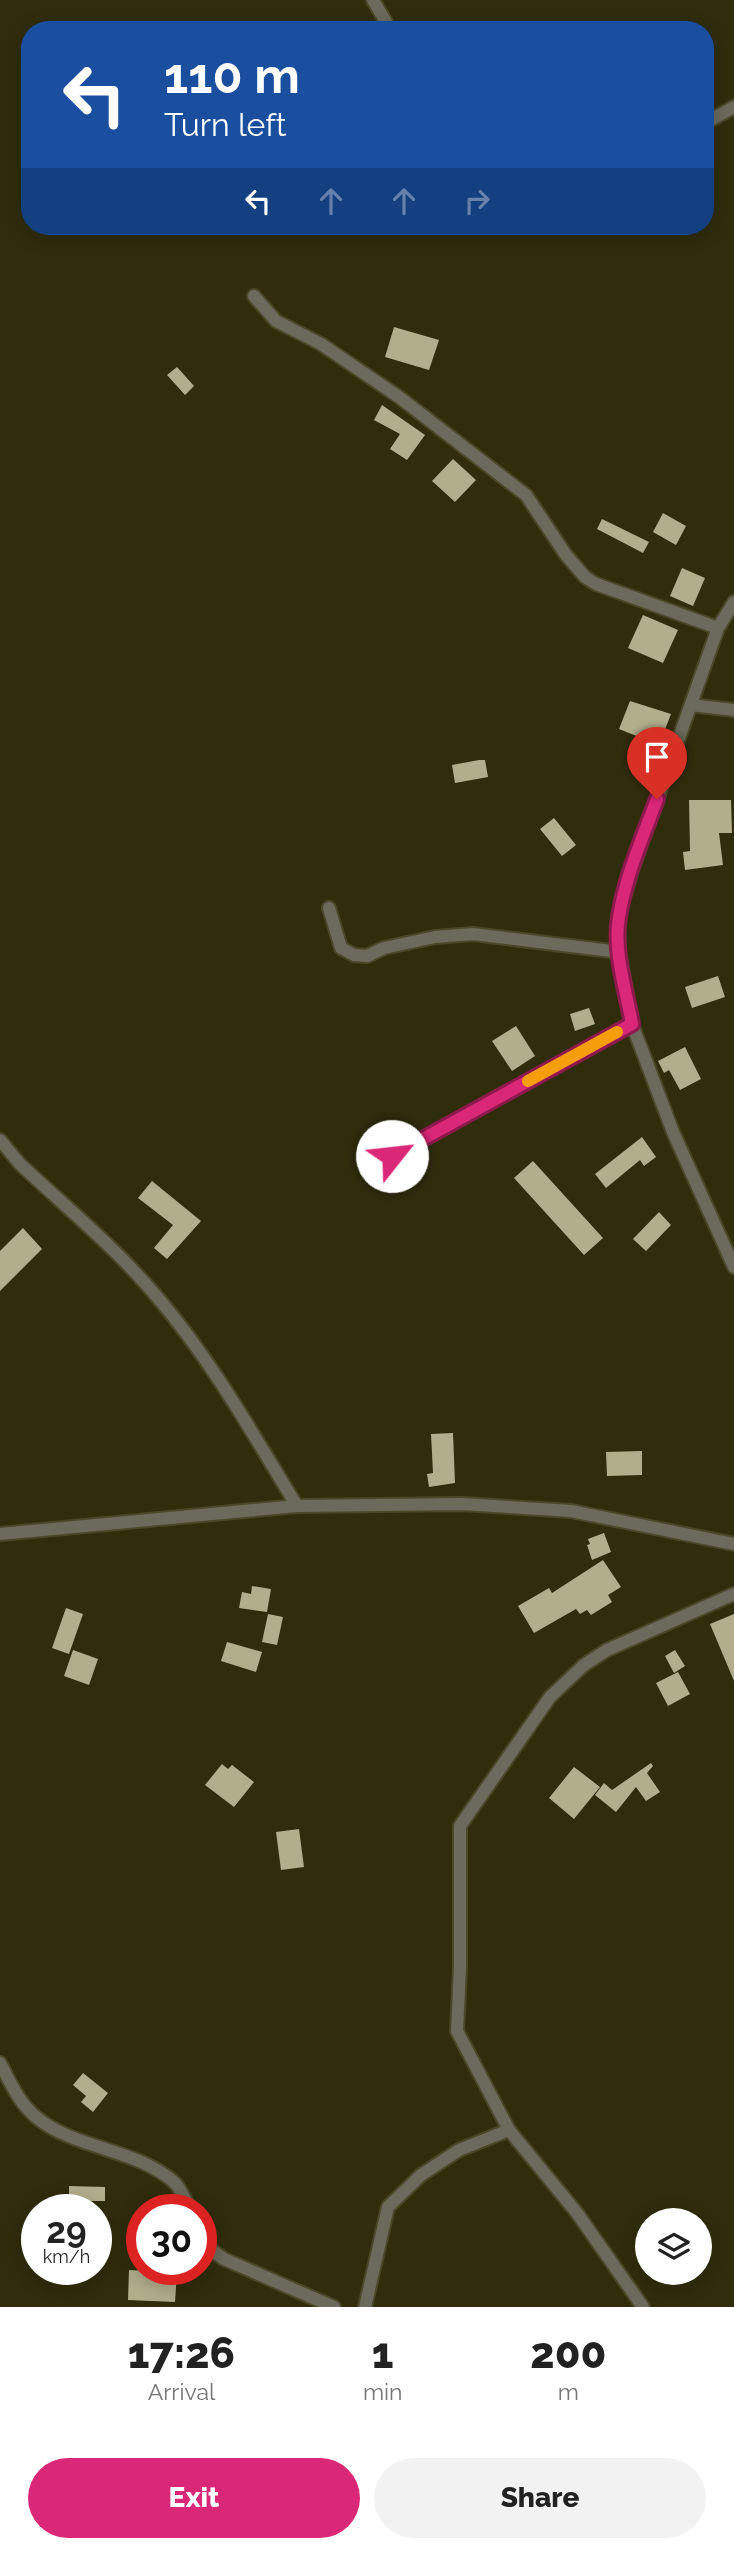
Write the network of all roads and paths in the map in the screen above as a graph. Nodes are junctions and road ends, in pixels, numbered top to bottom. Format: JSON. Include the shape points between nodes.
{"nodes":[{"id":1,"x":373,"y":0,"type":"edge"},
{"id":2,"x":385,"y":21,"type":"edge"},
{"id":3,"x":734,"y":107,"type":"edge"},
{"id":4,"x":714,"y":118,"type":"edge"},
{"id":5,"x":254,"y":296,"type":"dead end"},
{"id":6,"x":734,"y":602,"type":"edge"},
{"id":7,"x":718,"y":628,"type":"junction"},
{"id":8,"x":691,"y":705,"type":"junction"},
{"id":9,"x":734,"y":710,"type":"edge"},
{"id":10,"x":328,"y":908,"type":"dead end"},
{"id":11,"x":619,"y":952,"type":"junction"},
{"id":12,"x":632,"y":1024,"type":"junction"},
{"id":13,"x":0,"y":1140,"type":"edge"},
{"id":14,"x":392,"y":1156,"type":"dead end"},
{"id":15,"x":734,"y":1267,"type":"edge"},
{"id":16,"x":297,"y":1506,"type":"junction"},
{"id":17,"x":0,"y":1534,"type":"edge"},
{"id":18,"x":734,"y":1544,"type":"edge"},
{"id":19,"x":734,"y":1594,"type":"edge"},
{"id":20,"x":0,"y":2063,"type":"edge"},
{"id":21,"x":509,"y":2130,"type":"junction"},
{"id":22,"x":182,"y":2194,"type":"edge"},
{"id":23,"x":217,"y":2254,"type":"edge"},
{"id":24,"x":334,"y":2307,"type":"edge"},
{"id":25,"x":365,"y":2307,"type":"edge"},
{"id":26,"x":643,"y":2307,"type":"edge"}],
"edges":[{"from":1,"to":2,"type":"street"},
{"from":3,"to":4,"type":"street"},
{"from":5,"to":7,"type":"street","via":[[275,321],[321,344],[399,397],[526,495],[566,555],[596,584]]},
{"from":6,"to":7,"type":"street"},
{"from":7,"to":8,"type":"street"},
{"from":8,"to":9,"type":"street"},
{"from":8,"to":11,"type":"street","via":[[618,918]]},
{"from":10,"to":11,"type":"street","via":[[341,948],[354,955],[368,956],[384,948],[473,933]]},
{"from":11,"to":12,"type":"street"},
{"from":12,"to":14,"type":"street"},
{"from":12,"to":15,"type":"street","via":[[673,1132]]},
{"from":13,"to":16,"type":"street","via":[[157,1296],[247,1424]]},
{"from":16,"to":17,"type":"street"},
{"from":16,"to":18,"type":"street","via":[[463,1504],[571,1511]]},
{"from":19,"to":21,"type":"street","via":[[607,1650],[584,1665],[550,1697],[460,1826],[457,2031]]},
{"from":20,"to":22,"type":"street","via":[[21,2102],[36,2118],[158,2172]]},
{"from":21,"to":25,"type":"street","via":[[459,2150],[421,2175],[388,2207]]},
{"from":21,"to":26,"type":"street","via":[[577,2213]]},
{"from":23,"to":24,"type":"street"}]}
